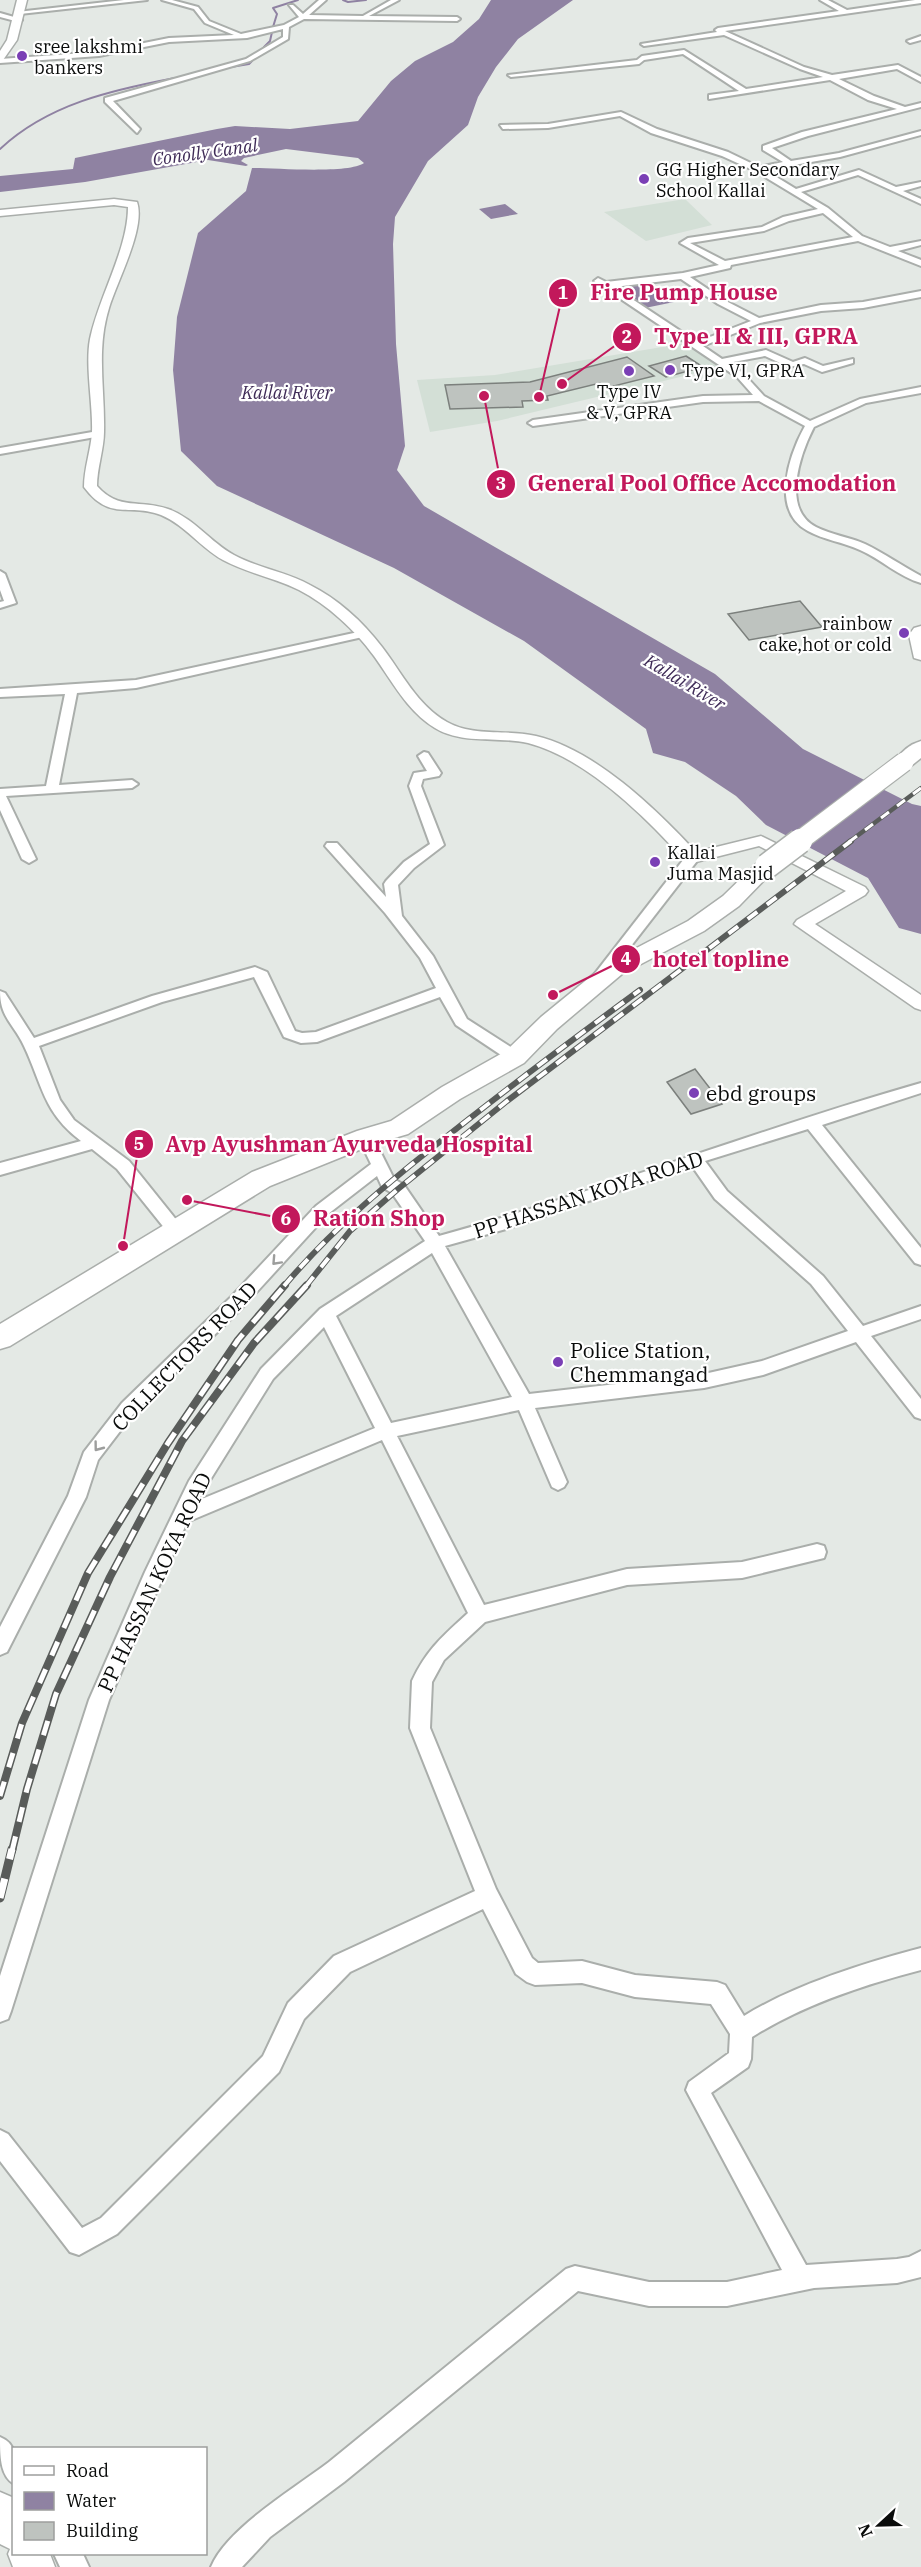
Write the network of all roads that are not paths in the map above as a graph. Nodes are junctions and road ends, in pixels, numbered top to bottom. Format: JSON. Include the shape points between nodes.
{"nodes":[{"id":1,"x":22,"y":0,"type":"edge"},
{"id":2,"x":144,"y":0,"type":"edge"},
{"id":3,"x":165,"y":0,"type":"edge"},
{"id":4,"x":322,"y":0,"type":"edge"},
{"id":5,"x":396,"y":0,"type":"edge"},
{"id":6,"x":825,"y":0,"type":"edge"},
{"id":7,"x":921,"y":1,"type":"edge"},
{"id":8,"x":291,"y":6,"type":"dead end"},
{"id":9,"x":846,"y":12,"type":"junction"},
{"id":10,"x":0,"y":15,"type":"edge"},
{"id":11,"x":19,"y":16,"type":"junction"},
{"id":12,"x":303,"y":17,"type":"junction"},
{"id":13,"x":362,"y":17,"type":"junction"},
{"id":14,"x":457,"y":19,"type":"dead end"},
{"id":15,"x":286,"y":26,"type":"junction"},
{"id":16,"x":725,"y":33,"type":"junction"},
{"id":17,"x":242,"y":36,"type":"junction"},
{"id":18,"x":921,"y":38,"type":"edge"},
{"id":19,"x":910,"y":41,"type":"dead end"},
{"id":20,"x":644,"y":44,"type":"dead end"},
{"id":21,"x":0,"y":60,"type":"edge"},
{"id":22,"x":909,"y":65,"type":"dead end"},
{"id":23,"x":898,"y":67,"type":"junction"},
{"id":24,"x":511,"y":75,"type":"dead end"},
{"id":25,"x":830,"y":77,"type":"junction"},
{"id":26,"x":921,"y":80,"type":"edge"},
{"id":27,"x":744,"y":91,"type":"junction"},
{"id":28,"x":712,"y":97,"type":"dead end"},
{"id":29,"x":921,"y":105,"type":"edge"},
{"id":30,"x":905,"y":109,"type":"junction"},
{"id":31,"x":503,"y":127,"type":"dead end"},
{"id":32,"x":136,"y":131,"type":"dead end"},
{"id":33,"x":921,"y":134,"type":"edge"},
{"id":34,"x":790,"y":163,"type":"junction"},
{"id":35,"x":849,"y":163,"type":"junction"},
{"id":36,"x":758,"y":169,"type":"junction"},
{"id":37,"x":921,"y":184,"type":"edge"},
{"id":38,"x":895,"y":190,"type":"junction"},
{"id":39,"x":796,"y":191,"type":"junction"},
{"id":40,"x":921,"y":202,"type":"edge"},
{"id":41,"x":825,"y":210,"type":"junction"},
{"id":42,"x":0,"y":213,"type":"edge"},
{"id":43,"x":859,"y":238,"type":"junction"},
{"id":44,"x":921,"y":243,"type":"edge"},
{"id":45,"x":889,"y":250,"type":"junction"},
{"id":46,"x":921,"y":263,"type":"edge"},
{"id":47,"x":725,"y":264,"type":"junction"},
{"id":48,"x":683,"y":276,"type":"junction"},
{"id":49,"x":921,"y":294,"type":"edge"},
{"id":50,"x":758,"y":321,"type":"junction"},
{"id":51,"x":696,"y":346,"type":"junction"},
{"id":52,"x":850,"y":361,"type":"dead end"},
{"id":53,"x":719,"y":362,"type":"junction"},
{"id":54,"x":921,"y":390,"type":"edge"},
{"id":55,"x":761,"y":398,"type":"junction"},
{"id":56,"x":533,"y":423,"type":"dead end"},
{"id":57,"x":810,"y":425,"type":"junction"},
{"id":58,"x":98,"y":434,"type":"junction"},
{"id":59,"x":0,"y":452,"type":"edge"},
{"id":60,"x":0,"y":574,"type":"edge"},
{"id":61,"x":921,"y":580,"type":"edge"},
{"id":62,"x":0,"y":605,"type":"edge"},
{"id":63,"x":921,"y":632,"type":"edge"},
{"id":64,"x":363,"y":634,"type":"junction"},
{"id":65,"x":921,"y":654,"type":"edge"},
{"id":66,"x":72,"y":690,"type":"junction"},
{"id":67,"x":0,"y":693,"type":"edge"},
{"id":68,"x":921,"y":747,"type":"edge"},
{"id":69,"x":424,"y":756,"type":"dead end"},
{"id":70,"x":132,"y":784,"type":"dead end"},
{"id":71,"x":52,"y":789,"type":"junction"},
{"id":72,"x":0,"y":795,"type":"edge"},
{"id":73,"x":332,"y":846,"type":"dead end"},
{"id":74,"x":692,"y":858,"type":"junction"},
{"id":75,"x":29,"y":859,"type":"dead end"},
{"id":76,"x":395,"y":916,"type":"junction"},
{"id":77,"x":594,"y":987,"type":"junction"},
{"id":78,"x":444,"y":990,"type":"junction"},
{"id":79,"x":0,"y":996,"type":"edge"},
{"id":80,"x":921,"y":1004,"type":"edge"},
{"id":81,"x":31,"y":1044,"type":"junction"},
{"id":82,"x":515,"y":1057,"type":"junction"},
{"id":83,"x":921,"y":1088,"type":"edge"},
{"id":84,"x":811,"y":1122,"type":"junction"},
{"id":85,"x":366,"y":1137,"type":"junction"},
{"id":86,"x":94,"y":1143,"type":"junction"},
{"id":87,"x":695,"y":1160,"type":"junction"},
{"id":88,"x":381,"y":1165,"type":"junction"},
{"id":89,"x":0,"y":1169,"type":"edge"},
{"id":90,"x":176,"y":1230,"type":"junction"},
{"id":91,"x":435,"y":1243,"type":"junction"},
{"id":92,"x":921,"y":1259,"type":"edge"},
{"id":93,"x":921,"y":1312,"type":"edge"},
{"id":94,"x":326,"y":1314,"type":"junction"},
{"id":95,"x":861,"y":1333,"type":"junction"},
{"id":96,"x":0,"y":1338,"type":"edge"},
{"id":97,"x":524,"y":1402,"type":"junction"},
{"id":98,"x":921,"y":1412,"type":"edge"},
{"id":99,"x":386,"y":1431,"type":"junction"},
{"id":100,"x":558,"y":1482,"type":"dead end"},
{"id":101,"x":180,"y":1516,"type":"junction"},
{"id":102,"x":817,"y":1552,"type":"dead end"},
{"id":103,"x":479,"y":1615,"type":"junction"},
{"id":104,"x":0,"y":1644,"type":"edge"},
{"id":105,"x":488,"y":1896,"type":"junction"},
{"id":106,"x":921,"y":1959,"type":"edge"},
{"id":107,"x":0,"y":2012,"type":"edge"},
{"id":108,"x":741,"y":2031,"type":"junction"},
{"id":109,"x":0,"y":2142,"type":"edge"},
{"id":110,"x":921,"y":2263,"type":"edge"},
{"id":111,"x":800,"y":2279,"type":"junction"},
{"id":112,"x":0,"y":2450,"type":"edge"},
{"id":113,"x":12,"y":2468,"type":"edge"},
{"id":114,"x":0,"y":2511,"type":"edge"},
{"id":115,"x":12,"y":2529,"type":"edge"},
{"id":116,"x":224,"y":2567,"type":"edge"}],
"edges":[{"from":1,"to":11,"type":"main road"},
{"from":2,"to":11,"type":"street"},
{"from":3,"to":17,"type":"street","via":[[196,8],[207,22]]},
{"from":4,"to":12,"type":"street"},
{"from":5,"to":13,"type":"street"},
{"from":6,"to":9,"type":"street"},
{"from":7,"to":9,"type":"street"},
{"from":8,"to":12,"type":"street"},
{"from":9,"to":16,"type":"street","via":[[718,30]]},
{"from":10,"to":11,"type":"street"},
{"from":11,"to":21,"type":"main road","via":[[12,40]]},
{"from":12,"to":13,"type":"street"},
{"from":12,"to":15,"type":"street"},
{"from":13,"to":14,"type":"street"},
{"from":15,"to":17,"type":"street"},
{"from":15,"to":32,"type":"street","via":[[286,38],[248,60],[108,100]]},
{"from":16,"to":20,"type":"street"},
{"from":16,"to":25,"type":"street"},
{"from":17,"to":21,"type":"street","via":[[169,40],[82,56]]},
{"from":18,"to":19,"type":"street"},
{"from":22,"to":23,"type":"street"},
{"from":23,"to":25,"type":"street"},
{"from":23,"to":26,"type":"street"},
{"from":24,"to":27,"type":"street","via":[[639,62],[642,58],[684,52]]},
{"from":25,"to":27,"type":"street"},
{"from":25,"to":30,"type":"street","via":[[871,98]]},
{"from":27,"to":28,"type":"street"},
{"from":29,"to":30,"type":"street"},
{"from":30,"to":34,"type":"street","via":[[766,148]]},
{"from":31,"to":36,"type":"street","via":[[548,126],[621,114],[654,131]]},
{"from":33,"to":35,"type":"street"},
{"from":34,"to":35,"type":"street"},
{"from":34,"to":36,"type":"street"},
{"from":35,"to":38,"type":"street"},
{"from":35,"to":39,"type":"street"},
{"from":36,"to":39,"type":"street"},
{"from":37,"to":38,"type":"street"},
{"from":38,"to":40,"type":"street"},
{"from":39,"to":41,"type":"street"},
{"from":41,"to":43,"type":"street"},
{"from":41,"to":47,"type":"street","via":[[786,219],[764,229],[684,243]]},
{"from":42,"to":58,"type":"street","via":[[114,202],[133,204],[133,225],[95,343]]},
{"from":43,"to":45,"type":"street"},
{"from":43,"to":47,"type":"street"},
{"from":44,"to":45,"type":"street"},
{"from":45,"to":46,"type":"street"},
{"from":47,"to":48,"type":"street"},
{"from":48,"to":50,"type":"street"},
{"from":48,"to":51,"type":"street","via":[[601,283]]},
{"from":49,"to":50,"type":"street"},
{"from":50,"to":51,"type":"street"},
{"from":51,"to":53,"type":"street"},
{"from":52,"to":53,"type":"street","via":[[822,369],[805,361],[792,365],[766,353]]},
{"from":53,"to":55,"type":"street","via":[[740,375]]},
{"from":54,"to":57,"type":"street","via":[[863,401]]},
{"from":55,"to":56,"type":"street","via":[[704,399]]},
{"from":55,"to":57,"type":"street"},
{"from":57,"to":61,"type":"street","via":[[802,438],[790,498],[801,520],[817,531],[858,544]]},
{"from":58,"to":59,"type":"street"},
{"from":58,"to":64,"type":"street","via":[[90,487],[103,503],[160,509],[176,517],[221,553],[298,584],[341,613]]},
{"from":60,"to":62,"type":"street","via":[[10,603]]},
{"from":63,"to":65,"type":"main road"},
{"from":64,"to":66,"type":"street","via":[[136,684]]},
{"from":64,"to":74,"type":"street","via":[[404,690],[440,724],[455,731],[553,745],[636,803]]},
{"from":66,"to":67,"type":"street"},
{"from":66,"to":71,"type":"street"},
{"from":68,"to":77,"type":"main road","bridge":true,"via":[[767,866],[731,901],[696,926],[614,969]]},
{"from":69,"to":76,"type":"street","via":[[435,772],[418,776],[415,786],[437,845],[391,884]]},
{"from":70,"to":71,"type":"street"},
{"from":71,"to":72,"type":"street"},
{"from":72,"to":75,"type":"street"},
{"from":73,"to":76,"type":"street"},
{"from":74,"to":77,"type":"street"},
{"from":74,"to":80,"type":"street","via":[[761,841],[859,891],[803,924]]},
{"from":76,"to":78,"type":"street","via":[[426,956]]},
{"from":77,"to":82,"type":"main road"},
{"from":78,"to":81,"type":"street","via":[[317,1037],[301,1038],[289,1034],[262,975],[255,972],[158,999]]},
{"from":78,"to":82,"type":"street","via":[[461,1022]]},
{"from":79,"to":81,"type":"street"},
{"from":81,"to":86,"type":"street","via":[[53,1101],[69,1124]]},
{"from":82,"to":85,"type":"main road","via":[[399,1128]]},
{"from":83,"to":84,"type":"street","name":"PP HASSAN KOYA ROAD"},
{"from":84,"to":87,"type":"street","name":"PP HASSAN KOYA ROAD"},
{"from":84,"to":92,"type":"street"},
{"from":85,"to":88,"type":"street"},
{"from":85,"to":90,"type":"main road","via":[[261,1179]]},
{"from":86,"to":89,"type":"street"},
{"from":86,"to":90,"type":"street","via":[[123,1165]]},
{"from":87,"to":91,"type":"street","name":"PP HASSAN KOYA ROAD"},
{"from":87,"to":95,"type":"street","via":[[721,1195],[817,1280]]},
{"from":88,"to":91,"type":"street","via":[[388,1183],[398,1190]]},
{"from":88,"to":104,"type":"street","name":"COLLECTORS ROAD","one_way":true,"via":[[322,1210],[236,1303],[128,1408],[90,1458],[77,1497]]},
{"from":90,"to":96,"type":"main road"},
{"from":91,"to":94,"type":"street","name":"PP HASSAN KOYA ROAD"},
{"from":91,"to":97,"type":"street"},
{"from":93,"to":95,"type":"street"},
{"from":94,"to":99,"type":"street"},
{"from":94,"to":101,"type":"street","name":"PP HASSAN KOYA ROAD","via":[[267,1374]]},
{"from":95,"to":97,"type":"street","via":[[763,1368],[714,1379]]},
{"from":95,"to":98,"type":"street"},
{"from":97,"to":99,"type":"street"},
{"from":97,"to":100,"type":"street"},
{"from":99,"to":101,"type":"street"},
{"from":99,"to":103,"type":"street"},
{"from":101,"to":107,"type":"street","name":"PP HASSAN KOYA ROAD","via":[[99,1700]]},
{"from":102,"to":103,"type":"street","via":[[742,1570],[627,1576]]},
{"from":103,"to":105,"type":"street","via":[[437,1654],[422,1682],[420,1728]]},
{"from":105,"to":108,"type":"street","via":[[524,1966],[535,1974],[582,1972],[635,1986],[717,1993]]},
{"from":105,"to":109,"type":"street","via":[[342,1964],[296,2011],[271,2064],[109,2226],[79,2243]]},
{"from":106,"to":108,"type":"street","via":[[776,2009]]},
{"from":108,"to":111,"type":"street","via":[[740,2059],[697,2090]]},
{"from":110,"to":111,"type":"street","via":[[897,2271]]},
{"from":111,"to":116,"type":"street","via":[[727,2294],[649,2294],[575,2278],[335,2473],[261,2528]]},
{"from":112,"to":113,"type":"street"},
{"from":114,"to":115,"type":"main road"}]}
